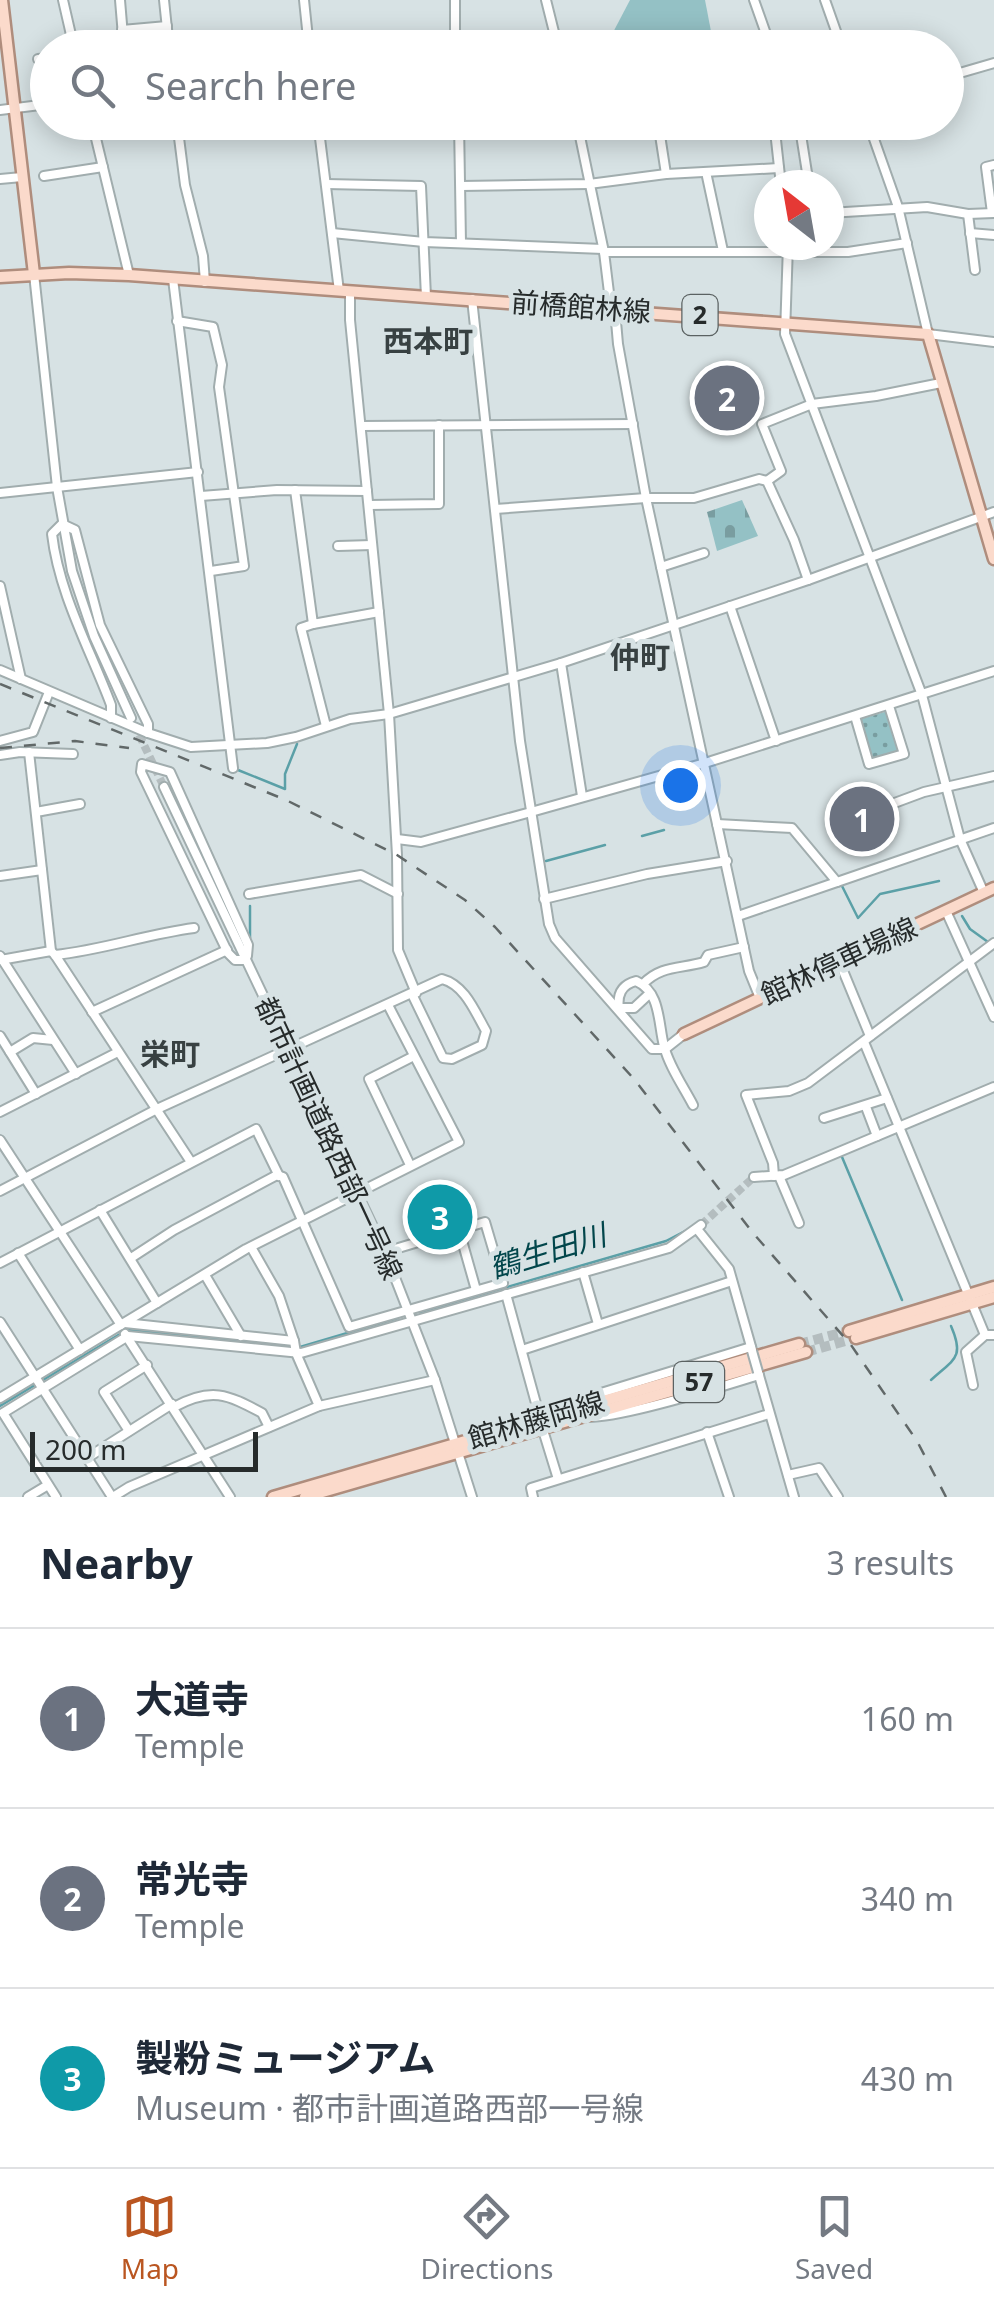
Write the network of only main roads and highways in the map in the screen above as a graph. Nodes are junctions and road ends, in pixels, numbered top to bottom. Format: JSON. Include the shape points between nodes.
{"nodes":[{"id":1,"x":2,"y":0,"type":"edge"},
{"id":2,"x":34,"y":274,"type":"junction"},
{"id":3,"x":0,"y":277,"type":"edge"},
{"id":4,"x":994,"y":559,"type":"edge"},
{"id":5,"x":989,"y":891,"type":"edge"},
{"id":6,"x":684,"y":1034,"type":"road end"},
{"id":7,"x":994,"y":1287,"type":"edge"},
{"id":8,"x":994,"y":1297,"type":"edge"},
{"id":9,"x":970,"y":1299,"type":"junction"},
{"id":10,"x":852,"y":1334,"type":"tunnel mouth"},
{"id":11,"x":803,"y":1348,"type":"tunnel mouth"},
{"id":12,"x":456,"y":1448,"type":"junction"},
{"id":13,"x":325,"y":1494,"type":"edge"},
{"id":14,"x":273,"y":1497,"type":"edge"},
{"id":15,"x":305,"y":1497,"type":"edge"}],
"edges":[{"from":1,"to":2,"type":"main road"},
{"from":2,"to":3,"type":"main road","name":"前橋館林線","number":"2"},
{"from":2,"to":4,"type":"main road","name":"前橋館林線","number":"2","via":[[129,275],[928,334]]},
{"from":5,"to":6,"type":"main road","name":"館林停車場線"},
{"from":7,"to":9,"type":"main road"},
{"from":8,"to":9,"type":"main road"},
{"from":9,"to":10,"type":"main road"},
{"from":11,"to":12,"type":"main road","name":"館林藤岡線","number":"57"},
{"from":12,"to":13,"type":"main road","name":"館林藤岡線","number":"57"},
{"from":12,"to":14,"type":"main road","name":"館林藤岡線","number":"57"},
{"from":13,"to":15,"type":"main road","name":"館林藤岡線","number":"57"}]}
